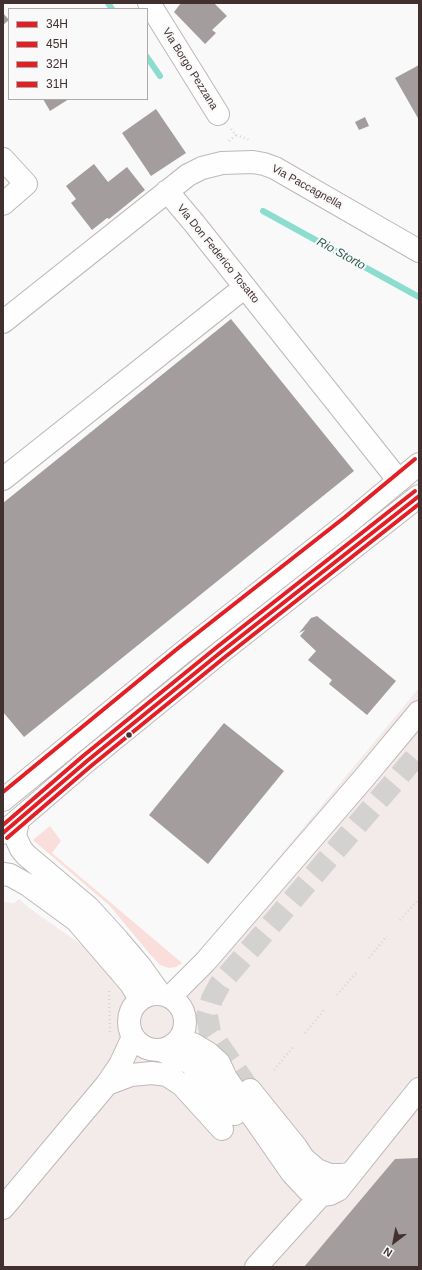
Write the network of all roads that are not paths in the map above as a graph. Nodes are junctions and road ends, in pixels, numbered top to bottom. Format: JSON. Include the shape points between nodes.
{"nodes":[{"id":1,"x":149,"y":3,"type":"edge"},
{"id":2,"x":218,"y":114,"type":"dead end"},
{"id":3,"x":3,"y":159,"type":"edge"},
{"id":4,"x":167,"y":191,"type":"junction"},
{"id":5,"x":3,"y":204,"type":"edge"},
{"id":6,"x":419,"y":252,"type":"edge"},
{"id":7,"x":245,"y":287,"type":"junction"},
{"id":8,"x":4,"y":320,"type":"edge"},
{"id":9,"x":419,"y":464,"type":"edge"},
{"id":10,"x":3,"y":479,"type":"edge"},
{"id":11,"x":399,"y":481,"type":"junction"},
{"id":12,"x":419,"y":496,"type":"edge"},
{"id":13,"x":419,"y":712,"type":"edge"},
{"id":14,"x":3,"y":800,"type":"edge"},
{"id":15,"x":11,"y":826,"type":"edge"},
{"id":16,"x":3,"y":874,"type":"edge"},
{"id":17,"x":156,"y":997,"type":"junction"},
{"id":18,"x":133,"y":1037,"type":"junction"},
{"id":19,"x":167,"y":1047,"type":"junction"},
{"id":20,"x":107,"y":1084,"type":"junction"},
{"id":21,"x":249,"y":1089,"type":"tunnel mouth"},
{"id":22,"x":419,"y":1090,"type":"edge"},
{"id":23,"x":222,"y":1130,"type":"dead end"},
{"id":24,"x":257,"y":1141,"type":"dead end"},
{"id":25,"x":351,"y":1174,"type":"junction"},
{"id":26,"x":321,"y":1195,"type":"junction"},
{"id":27,"x":3,"y":1208,"type":"edge"},
{"id":28,"x":256,"y":1267,"type":"edge"}],
"edges":[{"from":1,"to":2,"type":"street","name":"Via Borgo Pezzana"},
{"from":3,"to":5,"type":"street","via":[[26,184]]},
{"from":4,"to":6,"type":"street","name":"Via Paccagnella","via":[[202,168],[222,163],[264,164],[294,178]]},
{"from":4,"to":7,"type":"street","name":"Via Don Federico Tosatto"},
{"from":4,"to":8,"type":"street"},
{"from":7,"to":10,"type":"street"},
{"from":7,"to":11,"type":"street","name":"Via Don Federico Tosatto"},
{"from":9,"to":11,"type":"street"},
{"from":11,"to":14,"type":"street","via":[[181,654]]},
{"from":12,"to":15,"type":"street","via":[[221,652]]},
{"from":13,"to":17,"type":"street","via":[[205,962]]},
{"from":15,"to":17,"type":"street","via":[[21,849],[89,908],[118,940],[140,966]]},
{"from":16,"to":17,"type":"street","via":[[10,875],[34,890],[76,920],[131,984]]},
{"from":17,"to":18,"type":"street","via":[[134,1005],[129,1017]]},
{"from":17,"to":19,"type":"street","via":[[177,1002],[185,1019],[181,1037]]},
{"from":18,"to":19,"type":"street","via":[[138,1043],[152,1050]]},
{"from":18,"to":20,"type":"street","via":[[120,1065]]},
{"from":19,"to":24,"type":"street","via":[[190,1063],[204,1077]]},
{"from":19,"to":26,"type":"street","via":[[193,1044],[219,1063],[226,1078],[292,1173],[308,1190]]},
{"from":20,"to":23,"type":"street","via":[[131,1075],[152,1072],[167,1075],[182,1085]]},
{"from":20,"to":27,"type":"street"},
{"from":21,"to":25,"type":"street","via":[[304,1159],[317,1170],[330,1174]]},
{"from":22,"to":25,"type":"street"},
{"from":25,"to":26,"type":"street","via":[[338,1190]]},
{"from":26,"to":28,"type":"street"}]}
